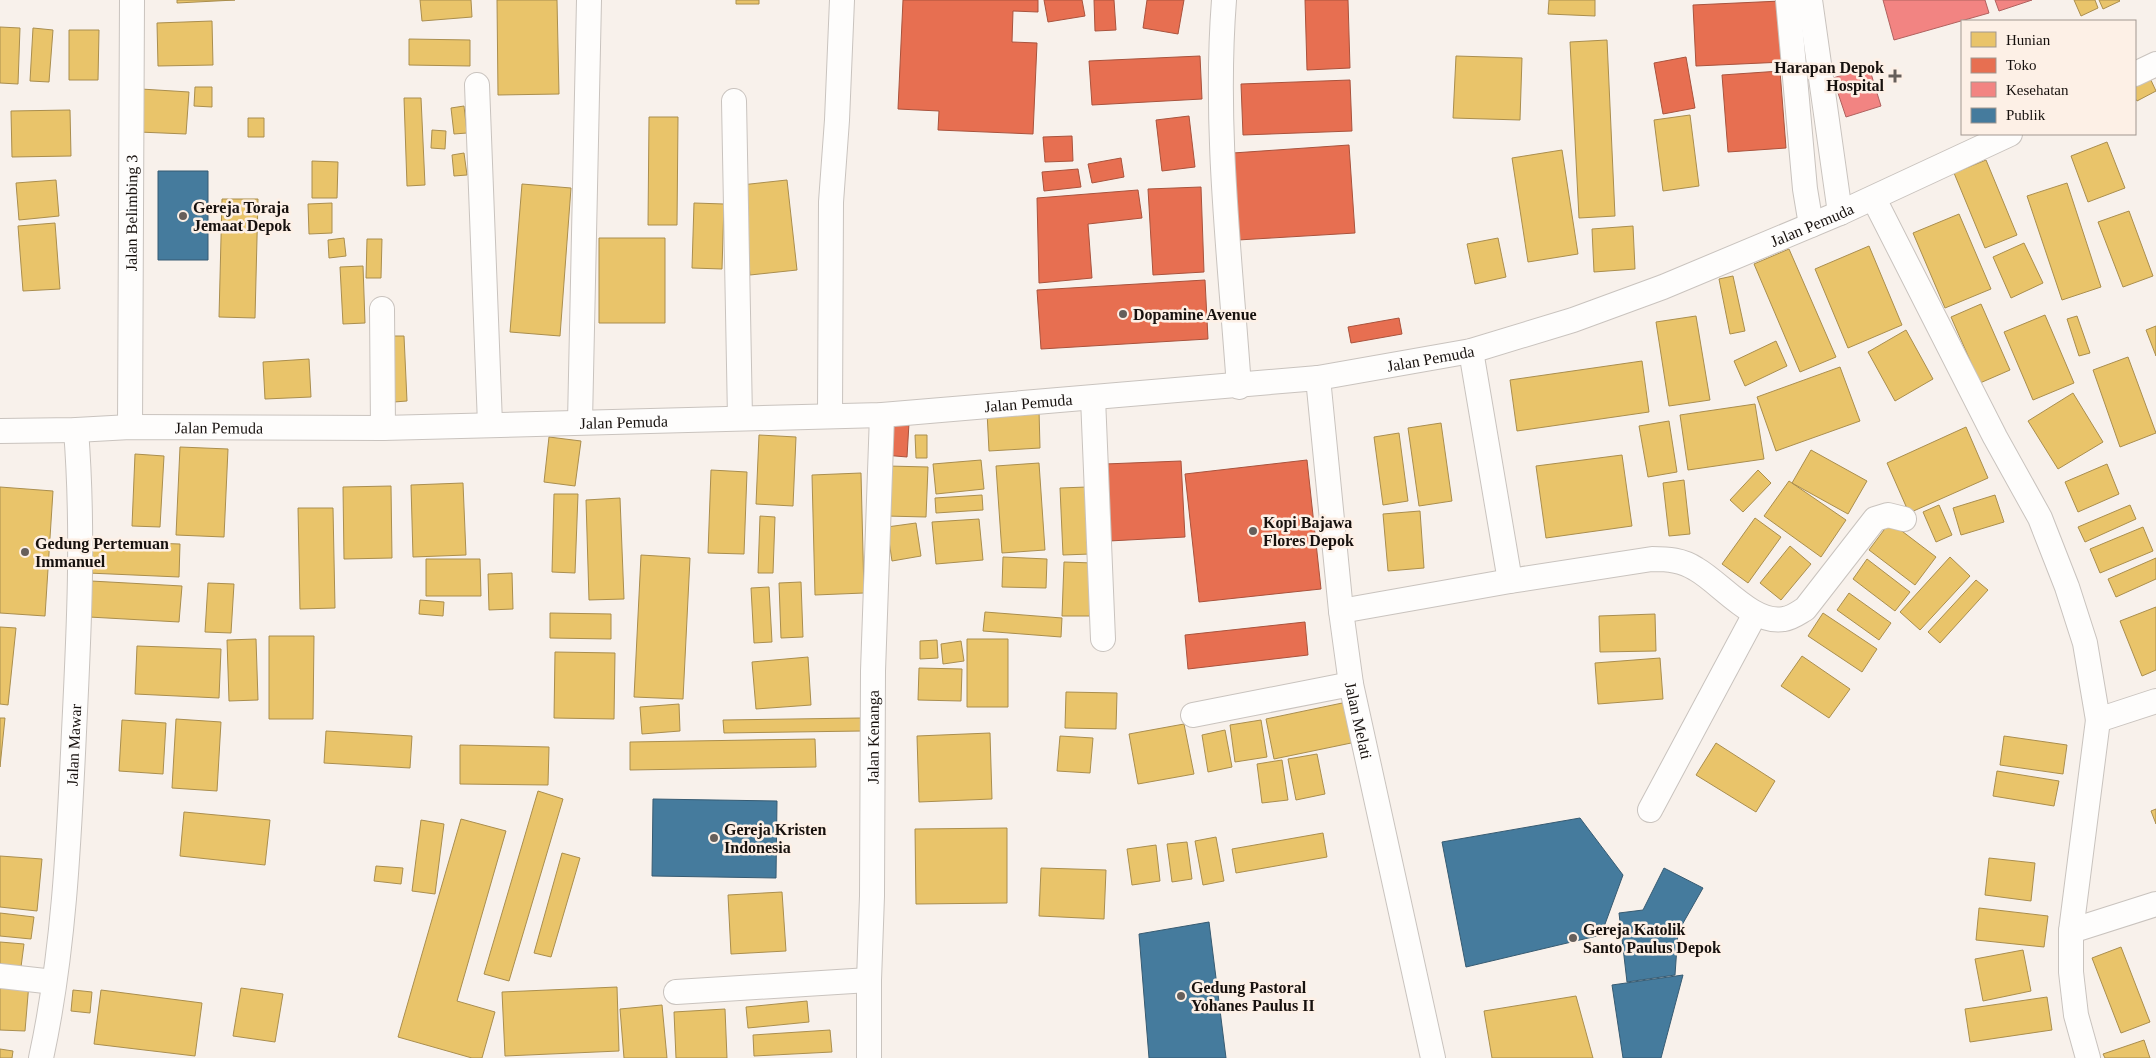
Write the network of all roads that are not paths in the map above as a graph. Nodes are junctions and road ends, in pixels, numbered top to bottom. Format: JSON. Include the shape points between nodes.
{"nodes":[{"id":1,"x":132,"y":0,"type":"edge"},
{"id":2,"x":589,"y":0,"type":"edge"},
{"id":3,"x":842,"y":0,"type":"edge"},
{"id":4,"x":1224,"y":0,"type":"edge"},
{"id":5,"x":1788,"y":0,"type":"edge"},
{"id":6,"x":1810,"y":0,"type":"edge"},
{"id":7,"x":2156,"y":64,"type":"edge"},
{"id":8,"x":2136,"y":74,"type":"edge"},
{"id":9,"x":477,"y":85,"type":"dead end"},
{"id":10,"x":734,"y":101,"type":"dead end"},
{"id":11,"x":2008,"y":135,"type":"edge"},
{"id":12,"x":1874,"y":199,"type":"junction"},
{"id":13,"x":1840,"y":214,"type":"junction"},
{"id":14,"x":1812,"y":225,"type":"junction"},
{"id":15,"x":382,"y":309,"type":"dead end"},
{"id":16,"x":1471,"y":351,"type":"junction"},
{"id":17,"x":1318,"y":378,"type":"junction"},
{"id":18,"x":1238,"y":386,"type":"junction"},
{"id":19,"x":1093,"y":398,"type":"junction"},
{"id":20,"x":882,"y":415,"type":"junction"},
{"id":21,"x":830,"y":416,"type":"junction"},
{"id":22,"x":740,"y":418,"type":"junction"},
{"id":23,"x":580,"y":422,"type":"junction"},
{"id":24,"x":490,"y":424,"type":"junction"},
{"id":25,"x":130,"y":427,"type":"junction"},
{"id":26,"x":383,"y":428,"type":"junction"},
{"id":27,"x":76,"y":430,"type":"junction"},
{"id":28,"x":0,"y":431,"type":"edge"},
{"id":29,"x":1904,"y":519,"type":"dead end"},
{"id":30,"x":1510,"y":581,"type":"junction"},
{"id":31,"x":1341,"y":611,"type":"junction"},
{"id":32,"x":1755,"y":614,"type":"junction"},
{"id":33,"x":1103,"y":639,"type":"dead end"},
{"id":34,"x":1351,"y":684,"type":"junction"},
{"id":35,"x":2156,"y":701,"type":"edge"},
{"id":36,"x":1193,"y":715,"type":"dead end"},
{"id":37,"x":2098,"y":720,"type":"junction"},
{"id":38,"x":1650,"y":810,"type":"dead end"},
{"id":39,"x":2156,"y":904,"type":"edge"},
{"id":40,"x":2071,"y":931,"type":"junction"},
{"id":41,"x":0,"y":976,"type":"edge"},
{"id":42,"x":869,"y":980,"type":"junction"},
{"id":43,"x":54,"y":982,"type":"junction"},
{"id":44,"x":676,"y":992,"type":"dead end"},
{"id":45,"x":41,"y":1058,"type":"edge"},
{"id":46,"x":869,"y":1058,"type":"edge"},
{"id":47,"x":1433,"y":1058,"type":"edge"},
{"id":48,"x":2088,"y":1058,"type":"edge"}],
"edges":[{"from":1,"to":25,"type":"street","name":"Jalan Belimbing 3"},
{"from":2,"to":23,"type":"street"},
{"from":3,"to":21,"type":"street","via":[[832,202]]},
{"from":4,"to":18,"type":"street","via":[[1222,146]]},
{"from":5,"to":14,"type":"street","via":[[1805,189]]},
{"from":6,"to":13,"type":"street"},
{"from":7,"to":8,"type":"street"},
{"from":9,"to":24,"type":"street"},
{"from":10,"to":22,"type":"street"},
{"from":11,"to":12,"type":"street","name":"Jalan Pemuda"},
{"from":12,"to":13,"type":"street","name":"Jalan Pemuda"},
{"from":12,"to":37,"type":"street","via":[[1995,437],[2040,518],[2068,587],[2085,643]]},
{"from":13,"to":14,"type":"street","name":"Jalan Pemuda"},
{"from":14,"to":16,"type":"street","name":"Jalan Pemuda","via":[[1654,290],[1572,320]]},
{"from":15,"to":26,"type":"street"},
{"from":16,"to":17,"type":"street","name":"Jalan Pemuda"},
{"from":16,"to":30,"type":"street"},
{"from":17,"to":18,"type":"street","name":"Jalan Pemuda"},
{"from":17,"to":31,"type":"street","name":"Jalan Melati"},
{"from":18,"to":19,"type":"street","name":"Jalan Pemuda"},
{"from":19,"to":20,"type":"street","name":"Jalan Pemuda"},
{"from":19,"to":33,"type":"street"},
{"from":20,"to":21,"type":"street","name":"Jalan Pemuda"},
{"from":20,"to":42,"type":"street","name":"Jalan Kenanga","via":[[873,671]]},
{"from":21,"to":22,"type":"street","name":"Jalan Pemuda"},
{"from":22,"to":23,"type":"street","name":"Jalan Pemuda"},
{"from":23,"to":24,"type":"street","name":"Jalan Pemuda"},
{"from":24,"to":26,"type":"street","name":"Jalan Pemuda"},
{"from":25,"to":26,"type":"street","name":"Jalan Pemuda"},
{"from":25,"to":27,"type":"street","name":"Jalan Pemuda"},
{"from":27,"to":28,"type":"street","name":"Jalan Pemuda"},
{"from":27,"to":43,"type":"street","name":"Jalan Mawar","via":[[81,492],[78,643],[69,842]]},
{"from":29,"to":32,"type":"street","via":[[1888,515],[1875,519],[1805,609],[1783,620]]},
{"from":30,"to":31,"type":"street"},
{"from":30,"to":32,"type":"street","via":[[1652,558],[1674,559],[1696,569]]},
{"from":31,"to":34,"type":"street","name":"Jalan Melati"},
{"from":32,"to":38,"type":"street"},
{"from":34,"to":36,"type":"street"},
{"from":34,"to":47,"type":"street","name":"Jalan Melati"},
{"from":35,"to":37,"type":"street"},
{"from":37,"to":40,"type":"street"},
{"from":39,"to":40,"type":"street"},
{"from":40,"to":48,"type":"street","via":[[2075,1007]]},
{"from":41,"to":43,"type":"street"},
{"from":42,"to":44,"type":"street"},
{"from":42,"to":46,"type":"street","name":"Jalan Kenanga"},
{"from":43,"to":45,"type":"street","name":"Jalan Mawar"}]}
